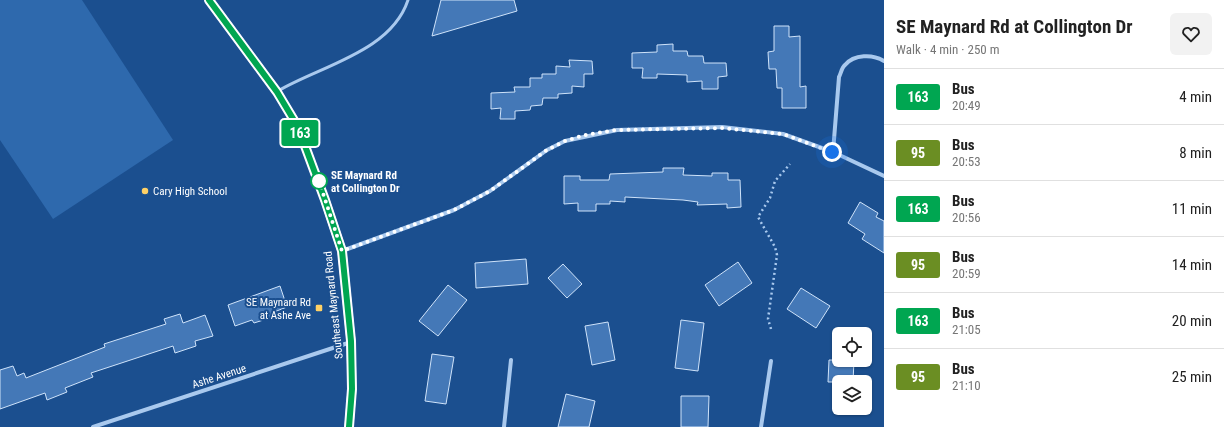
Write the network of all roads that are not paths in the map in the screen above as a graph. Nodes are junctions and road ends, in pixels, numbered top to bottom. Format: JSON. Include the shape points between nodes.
{"nodes":[{"id":1,"x":209,"y":0,"type":"edge"},
{"id":2,"x":408,"y":0,"type":"edge"},
{"id":3,"x":884,"y":61,"type":"edge"},
{"id":4,"x":277,"y":92,"type":"junction"},
{"id":5,"x":832,"y":152,"type":"junction"},
{"id":6,"x":884,"y":176,"type":"edge"},
{"id":7,"x":342,"y":251,"type":"junction"},
{"id":8,"x":351,"y":341,"type":"junction"},
{"id":9,"x":511,"y":360,"type":"dead end"},
{"id":10,"x":771,"y":361,"type":"dead end"},
{"id":11,"x":93,"y":427,"type":"edge"},
{"id":12,"x":349,"y":427,"type":"edge"},
{"id":13,"x":504,"y":427,"type":"edge"},
{"id":14,"x":761,"y":427,"type":"edge"}],
"edges":[{"from":1,"to":4,"type":"main road","name":"Southeast Maynard Road"},
{"from":2,"to":4,"type":"lane","via":[[404,14],[379,40],[342,61],[298,79]]},
{"from":3,"to":5,"type":"street","via":[[877,56],[855,58],[844,65],[839,77]]},
{"from":4,"to":7,"type":"main road","name":"Southeast Maynard Road","via":[[298,127]]},
{"from":5,"to":6,"type":"street"},
{"from":5,"to":7,"type":"street","via":[[783,134],[722,128],[616,130],[585,135],[547,150],[490,191],[454,210]]},
{"from":7,"to":8,"type":"main road","name":"Southeast Maynard Road"},
{"from":8,"to":11,"type":"street","name":"Ashe Avenue"},
{"from":8,"to":12,"type":"main road","name":"Southeast Maynard Road","via":[[352,389]]},
{"from":9,"to":13,"type":"street"},
{"from":10,"to":14,"type":"street"}]}
